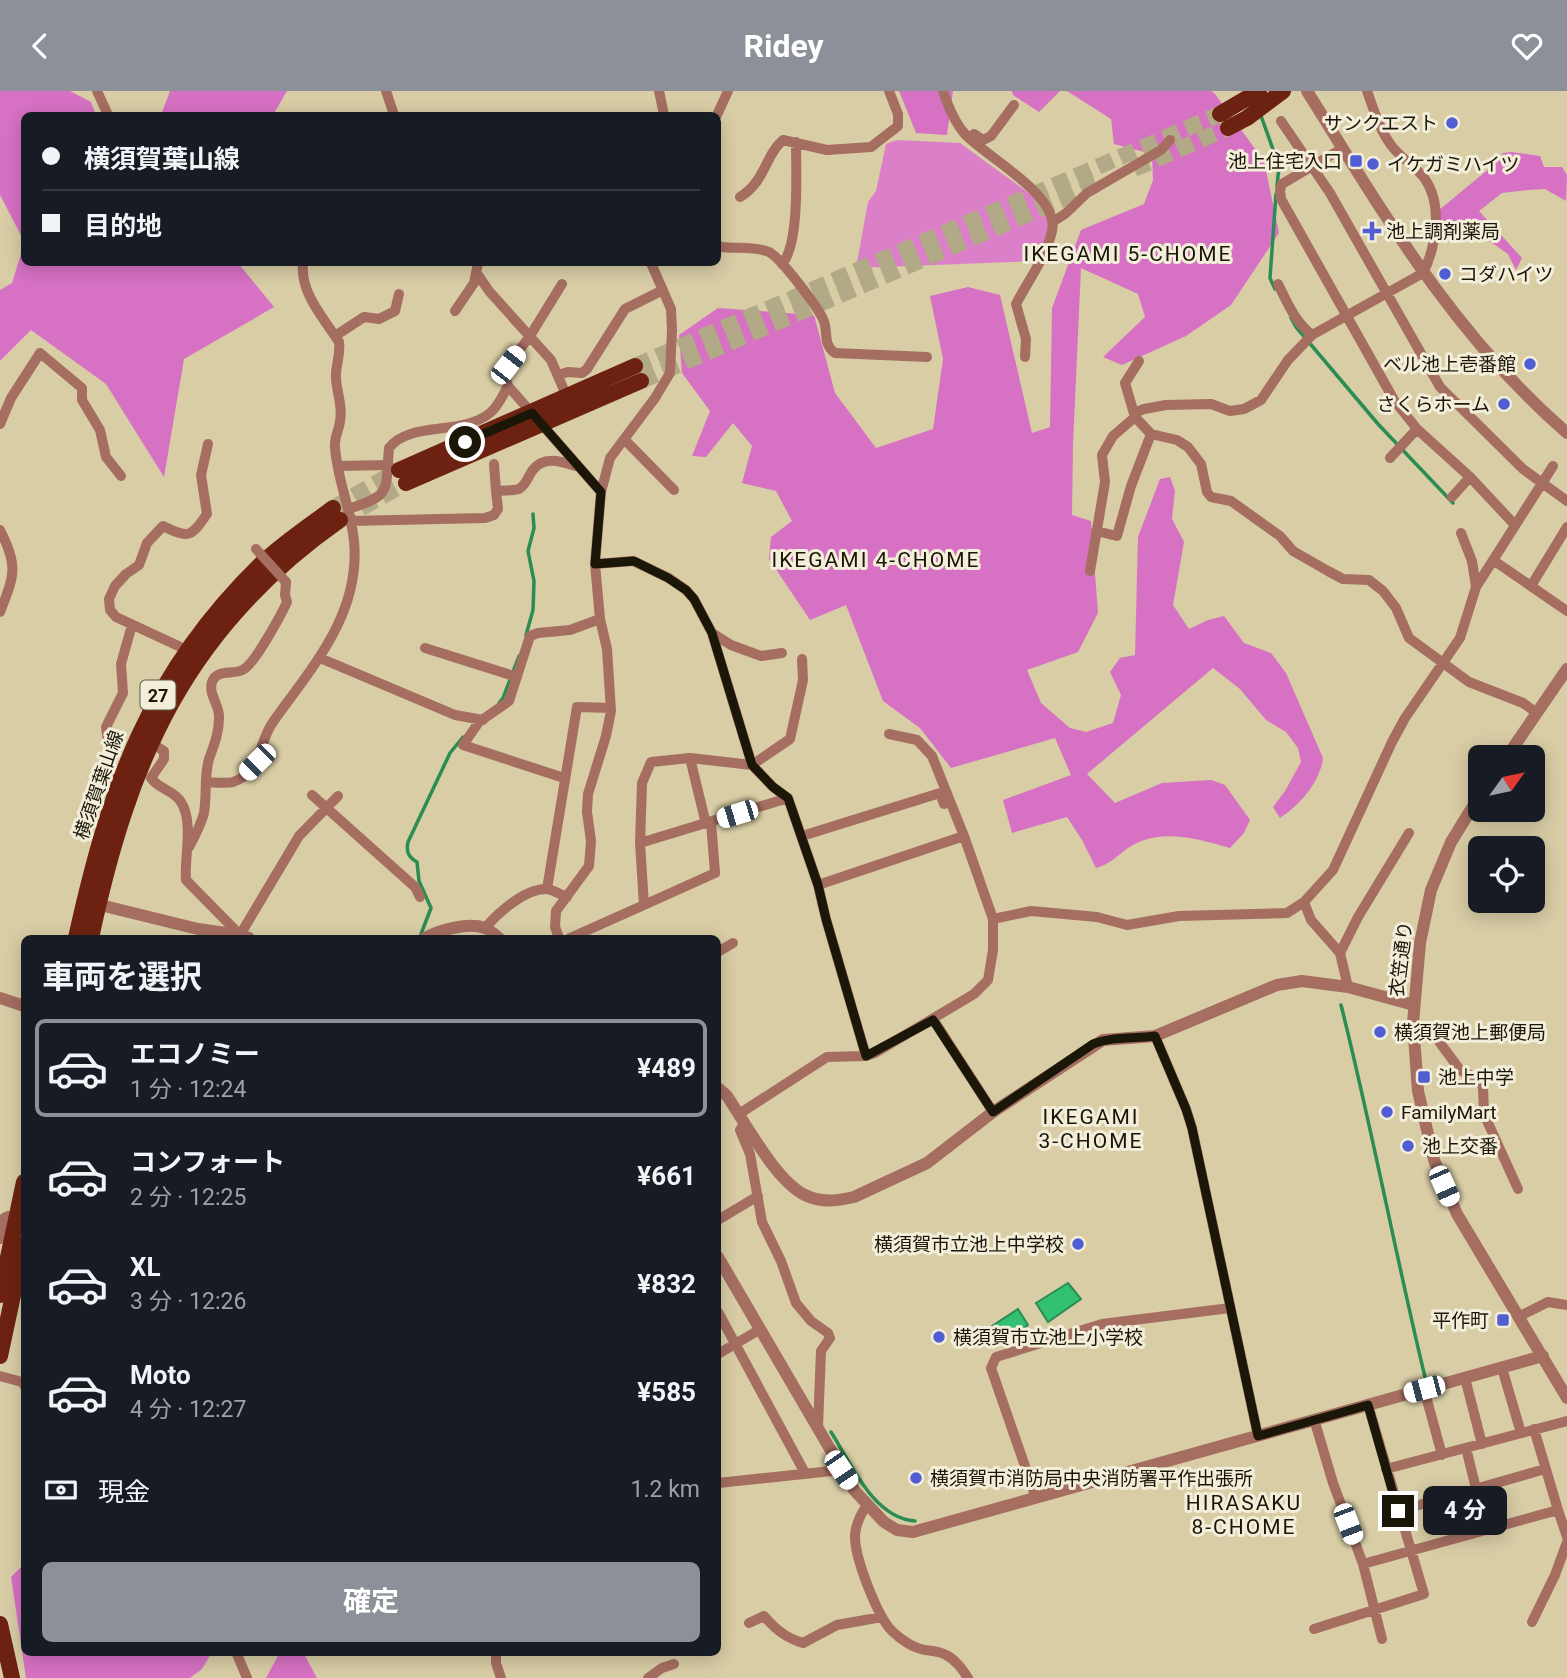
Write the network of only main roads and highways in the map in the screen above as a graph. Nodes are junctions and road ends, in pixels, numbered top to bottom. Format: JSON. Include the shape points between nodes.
{"nodes":[{"id":1,"x":1259,"y":91,"type":"edge"},
{"id":2,"x":1283,"y":91,"type":"edge"},
{"id":3,"x":537,"y":419,"type":"junction"},
{"id":4,"x":398,"y":473,"type":"tunnel mouth"},
{"id":5,"x":91,"y":903,"type":"junction"},
{"id":6,"x":77,"y":935,"type":"edge"},
{"id":7,"x":91,"y":935,"type":"edge"},
{"id":8,"x":21,"y":1219,"type":"edge"},
{"id":9,"x":21,"y":1258,"type":"edge"},
{"id":10,"x":0,"y":1295,"type":"edge"},
{"id":11,"x":0,"y":1356,"type":"edge"},
{"id":12,"x":0,"y":1624,"type":"edge"},
{"id":13,"x":12,"y":1678,"type":"edge"}],
"edges":[{"from":1,"to":2,"type":"main road","via":[[1224,121],[1247,118]]},
{"from":3,"to":3,"type":"main road","via":[[567,397],[638,373]]},
{"from":3,"to":4,"type":"main road"},
{"from":5,"to":5,"type":"main road","name":"横須賀葉山線","number":"27","via":[[131,789],[184,680],[237,610],[343,515],[263,562],[207,622],[160,691],[118,783]]},
{"from":5,"to":6,"type":"main road","name":"横須賀葉山線","number":"27"},
{"from":5,"to":7,"type":"main road","name":"横須賀葉山線","number":"27"},
{"from":8,"to":10,"type":"main road"},
{"from":9,"to":11,"type":"main road"},
{"from":12,"to":13,"type":"main road"}]}
